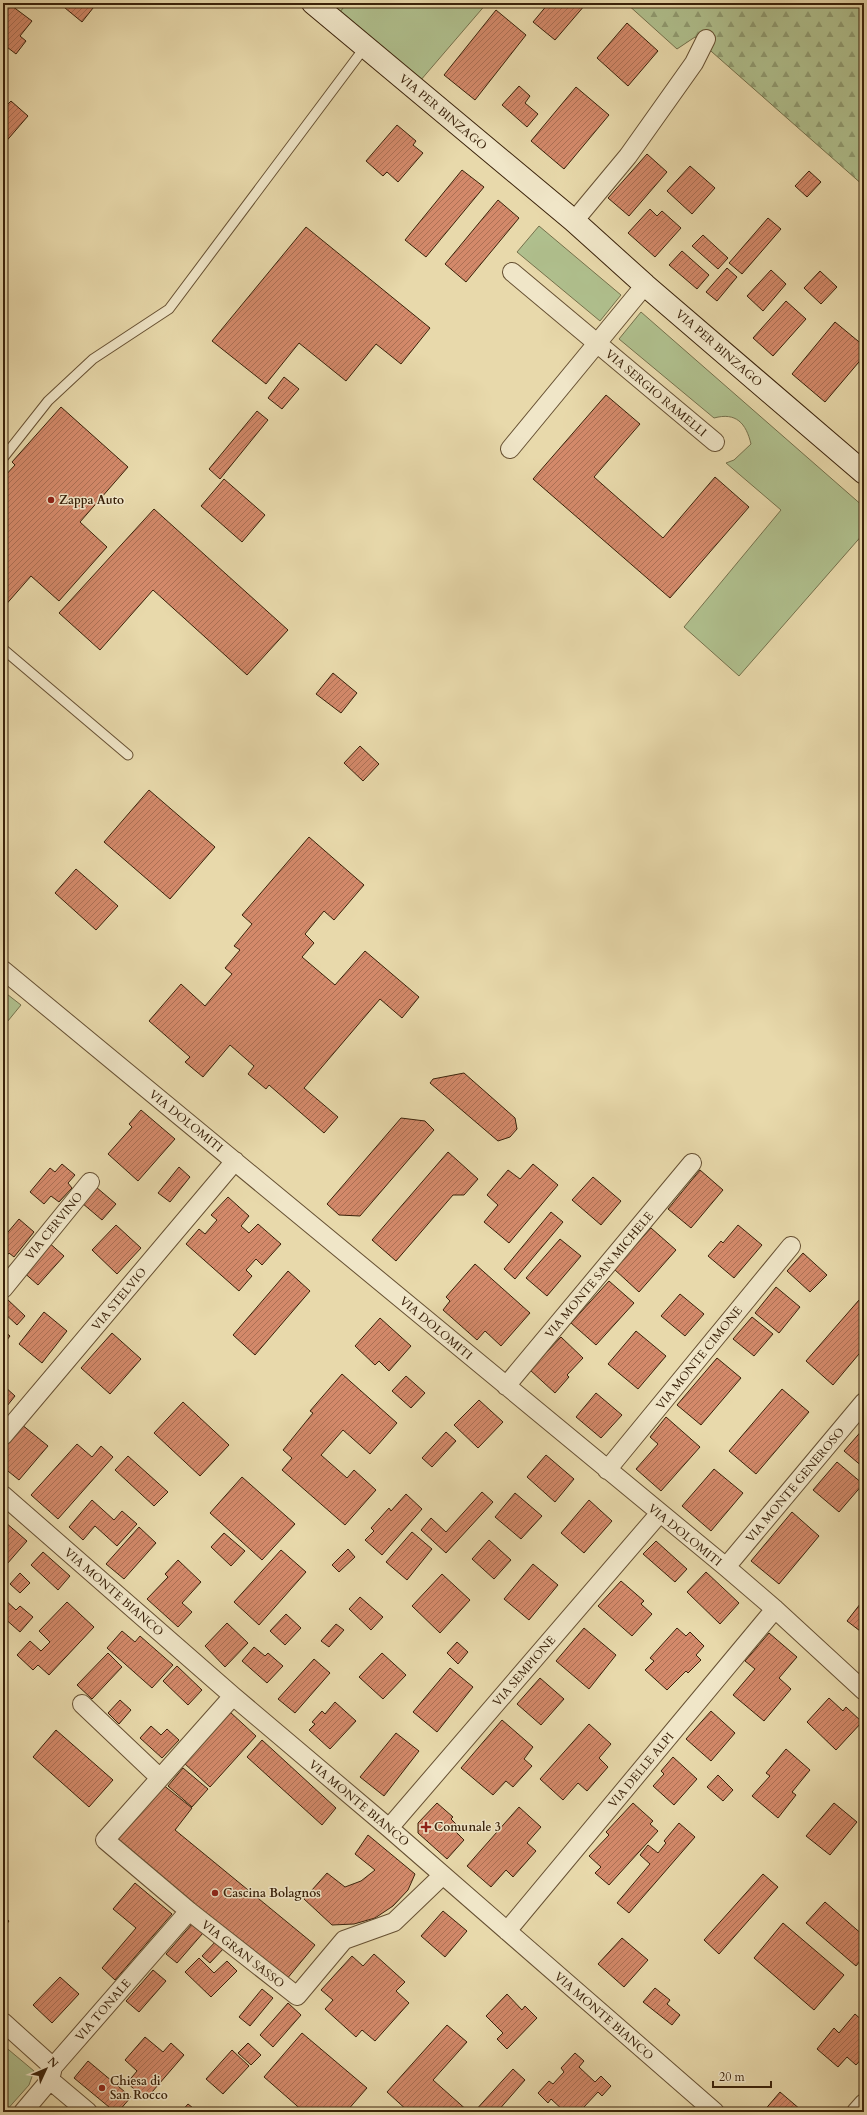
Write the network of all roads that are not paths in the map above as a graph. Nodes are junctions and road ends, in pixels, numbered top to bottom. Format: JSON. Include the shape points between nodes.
{"nodes":[{"id":1,"x":313,"y":3,"type":"edge"},
{"id":2,"x":706,"y":38,"type":"dead end"},
{"id":3,"x":365,"y":47,"type":"junction"},
{"id":4,"x":574,"y":221,"type":"junction"},
{"id":5,"x":512,"y":272,"type":"dead end"},
{"id":6,"x":646,"y":286,"type":"junction"},
{"id":7,"x":598,"y":345,"type":"junction"},
{"id":8,"x":715,"y":442,"type":"dead end"},
{"id":9,"x":510,"y":449,"type":"dead end"},
{"id":10,"x":3,"y":458,"type":"edge"},
{"id":11,"x":864,"y":473,"type":"edge"},
{"id":12,"x":3,"y":649,"type":"edge"},
{"id":13,"x":128,"y":755,"type":"dead end"},
{"id":14,"x":3,"y":970,"type":"edge"},
{"id":15,"x":235,"y":1161,"type":"junction"},
{"id":16,"x":692,"y":1163,"type":"dead end"},
{"id":17,"x":90,"y":1182,"type":"dead end"},
{"id":18,"x":791,"y":1246,"type":"dead end"},
{"id":19,"x":3,"y":1289,"type":"edge"},
{"id":20,"x":506,"y":1386,"type":"junction"},
{"id":21,"x":864,"y":1402,"type":"edge"},
{"id":22,"x":3,"y":1436,"type":"edge"},
{"id":23,"x":607,"y":1470,"type":"junction"},
{"id":24,"x":3,"y":1495,"type":"edge"},
{"id":25,"x":659,"y":1514,"type":"junction"},
{"id":26,"x":726,"y":1568,"type":"junction"},
{"id":27,"x":775,"y":1609,"type":"junction"},
{"id":28,"x":864,"y":1691,"type":"edge"},
{"id":29,"x":233,"y":1696,"type":"junction"},
{"id":30,"x":82,"y":1704,"type":"dead end"},
{"id":31,"x":160,"y":1778,"type":"junction"},
{"id":32,"x":389,"y":1828,"type":"junction"},
{"id":33,"x":443,"y":1875,"type":"junction"},
{"id":34,"x":189,"y":1912,"type":"junction"},
{"id":35,"x":507,"y":1932,"type":"junction"},
{"id":36,"x":3,"y":2022,"type":"edge"},
{"id":37,"x":51,"y":2074,"type":"junction"},
{"id":38,"x":864,"y":2102,"type":"edge"},
{"id":39,"x":24,"y":2112,"type":"edge"},
{"id":40,"x":88,"y":2112,"type":"edge"},
{"id":41,"x":715,"y":2112,"type":"edge"},
{"id":42,"x":856,"y":2112,"type":"edge"}],
"edges":[{"from":1,"to":3,"type":"main road","name":"VIA PER BINZAGO"},
{"from":2,"to":4,"type":"street","via":[[694,63],[628,156]]},
{"from":3,"to":4,"type":"main road","name":"VIA PER BINZAGO"},
{"from":3,"to":10,"type":"lane","via":[[169,309],[93,359],[48,401]]},
{"from":4,"to":6,"type":"main road","name":"VIA PER BINZAGO"},
{"from":5,"to":7,"type":"street","name":"VIA SERGIO RAMELLI"},
{"from":6,"to":7,"type":"street","name":"VIA SERGIO RAMELLI"},
{"from":6,"to":11,"type":"main road","name":"VIA PER BINZAGO"},
{"from":7,"to":8,"type":"street","name":"VIA SERGIO RAMELLI"},
{"from":7,"to":9,"type":"street","name":"VIA SERGIO RAMELLI"},
{"from":12,"to":13,"type":"lane"},
{"from":14,"to":15,"type":"street","name":"VIA DOLOMITI"},
{"from":15,"to":20,"type":"street","name":"VIA DOLOMITI"},
{"from":15,"to":22,"type":"street","name":"VIA STELVIO"},
{"from":16,"to":20,"type":"street","name":"VIA MONTE SAN MICHELE"},
{"from":17,"to":19,"type":"street","name":"VIA CERVINO"},
{"from":18,"to":23,"type":"street","name":"VIA MONTE CIMONE"},
{"from":20,"to":23,"type":"street","name":"VIA DOLOMITI"},
{"from":21,"to":26,"type":"street","name":"VIA MONTE GENEROSO"},
{"from":23,"to":25,"type":"street","name":"VIA DOLOMITI"},
{"from":24,"to":29,"type":"street","name":"VIA MONTE BIANCO"},
{"from":25,"to":26,"type":"street","name":"VIA DOLOMITI"},
{"from":25,"to":32,"type":"street","name":"VIA SEMPIONE"},
{"from":26,"to":27,"type":"street","name":"VIA DOLOMITI"},
{"from":27,"to":28,"type":"street","name":"VIA DOLOMITI"},
{"from":27,"to":35,"type":"street","name":"VIA DELLE ALPI"},
{"from":29,"to":31,"type":"street"},
{"from":29,"to":32,"type":"street","name":"VIA MONTE BIANCO"},
{"from":30,"to":31,"type":"street"},
{"from":31,"to":34,"type":"street","name":"VIA GRAN SASSO","via":[[105,1840]]},
{"from":32,"to":33,"type":"street","name":"VIA MONTE BIANCO"},
{"from":33,"to":34,"type":"street","name":"VIA GRAN SASSO","via":[[394,1922],[344,1940],[297,1996]]},
{"from":33,"to":35,"type":"street","name":"VIA MONTE BIANCO"},
{"from":34,"to":37,"type":"street","name":"VIA TONALE"},
{"from":35,"to":41,"type":"street","name":"VIA MONTE BIANCO"},
{"from":36,"to":37,"type":"street"},
{"from":37,"to":39,"type":"street","name":"VIA TONALE"},
{"from":37,"to":40,"type":"street"},
{"from":38,"to":42,"type":"street"}]}
